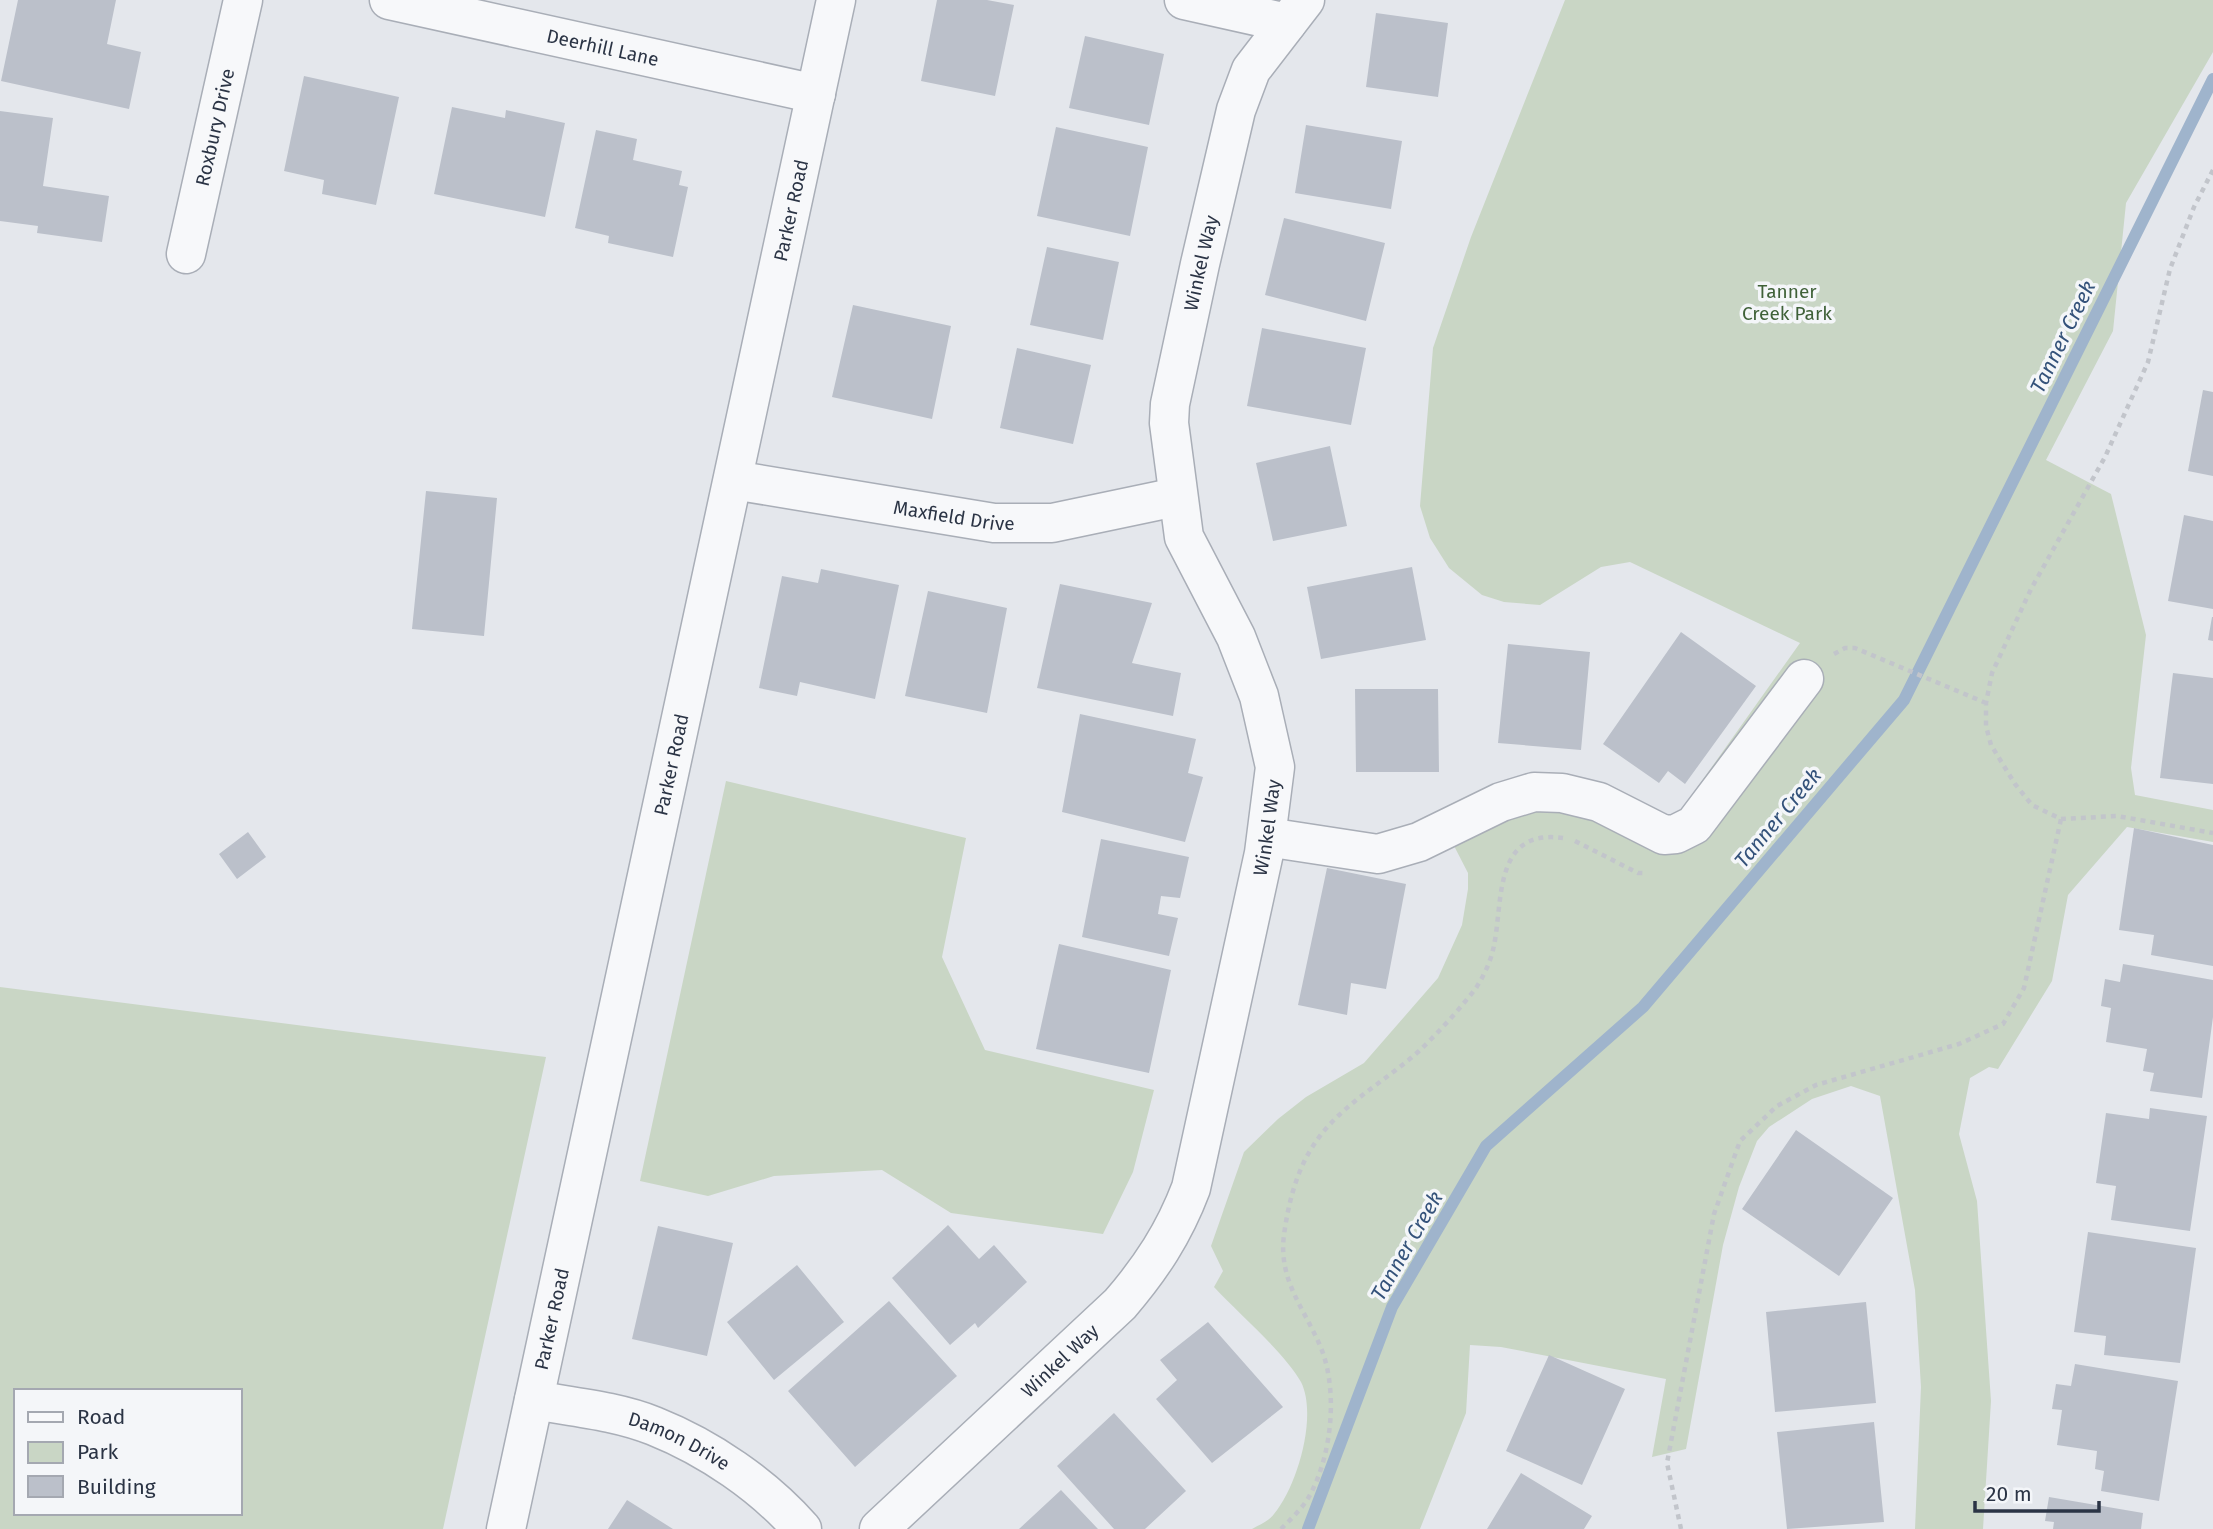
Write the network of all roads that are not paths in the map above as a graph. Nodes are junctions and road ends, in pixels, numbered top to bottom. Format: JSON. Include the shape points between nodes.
{"nodes":[{"id":1,"x":243,"y":0,"type":"edge"},
{"id":2,"x":389,"y":0,"type":"edge"},
{"id":3,"x":836,"y":0,"type":"edge"},
{"id":4,"x":1184,"y":0,"type":"edge"},
{"id":5,"x":1296,"y":12,"type":"edge"},
{"id":6,"x":816,"y":94,"type":"junction"},
{"id":7,"x":186,"y":254,"type":"dead end"},
{"id":8,"x":733,"y":481,"type":"junction"},
{"id":9,"x":1176,"y":497,"type":"junction"},
{"id":10,"x":1804,"y":679,"type":"road end"},
{"id":11,"x":1267,"y":837,"type":"junction"},
{"id":12,"x":534,"y":1400,"type":"junction"},
{"id":13,"x":506,"y":1529,"type":"edge"},
{"id":14,"x":802,"y":1529,"type":"edge"},
{"id":15,"x":878,"y":1529,"type":"edge"}],
"edges":[{"from":1,"to":7,"type":"street","name":"Roxbury Drive"},
{"from":2,"to":6,"type":"street","name":"Deerhill Lane"},
{"from":3,"to":6,"type":"street","name":"Parker Road"},
{"from":4,"to":5,"type":"street"},
{"from":5,"to":9,"type":"street","name":"Winkel Way","via":[[1251,70],[1236,110],[1170,404]]},
{"from":6,"to":8,"type":"street","name":"Parker Road"},
{"from":8,"to":9,"type":"street","name":"Maxfield Drive","via":[[994,523],[1052,523]]},
{"from":8,"to":12,"type":"street","name":"Parker Road"},
{"from":9,"to":11,"type":"street","name":"Winkel Way","via":[[1184,537],[1236,637],[1262,706],[1275,767]]},
{"from":10,"to":11,"type":"street","via":[[1693,825],[1676,834],[1652,831],[1599,802],[1534,792],[1378,855]]},
{"from":11,"to":15,"type":"street","name":"Winkel Way","via":[[1191,1188],[1176,1227],[1149,1270],[1119,1304]]},
{"from":12,"to":13,"type":"street","name":"Parker Road"},
{"from":12,"to":14,"type":"street","name":"Damon Drive","via":[[655,1426],[718,1458]]}]}
